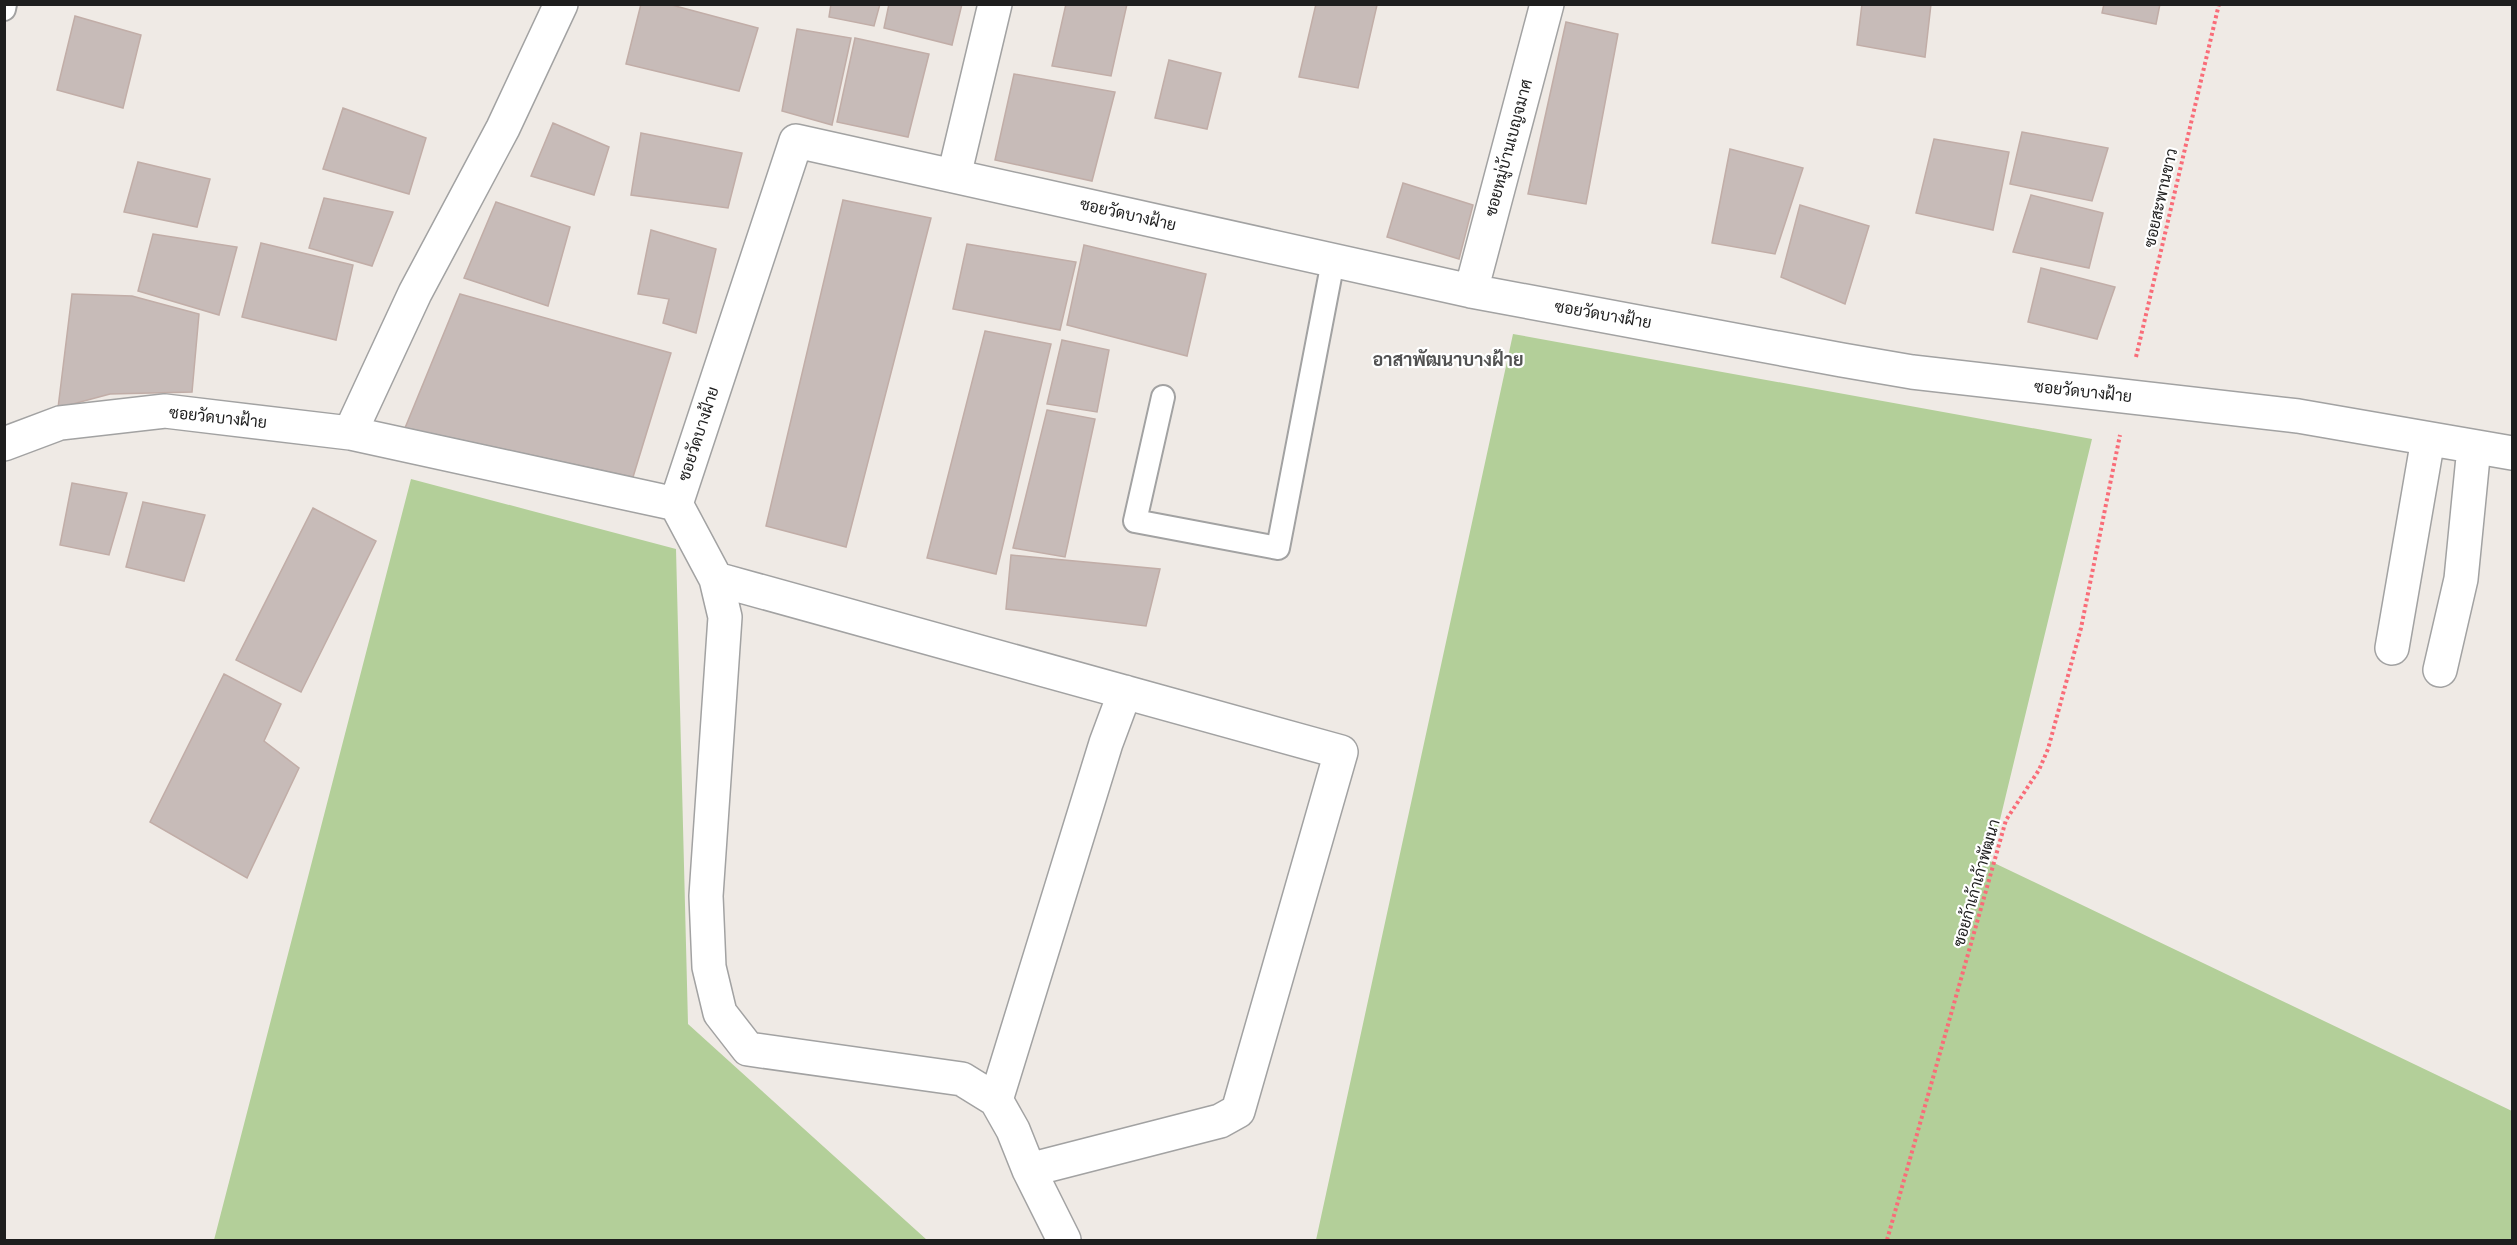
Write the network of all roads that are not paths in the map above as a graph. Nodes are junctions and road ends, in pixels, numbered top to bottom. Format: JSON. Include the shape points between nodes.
{"nodes":[{"id":1,"x":561,"y":4,"type":"edge"},
{"id":2,"x":995,"y":4,"type":"edge"},
{"id":3,"x":1547,"y":4,"type":"edge"},
{"id":4,"x":954,"y":176,"type":"junction"},
{"id":5,"x":1333,"y":261,"type":"junction"},
{"id":6,"x":1471,"y":291,"type":"junction"},
{"id":7,"x":1163,"y":398,"type":"dead end"},
{"id":8,"x":350,"y":433,"type":"junction"},
{"id":9,"x":2428,"y":439,"type":"junction"},
{"id":10,"x":4,"y":444,"type":"edge"},
{"id":11,"x":2474,"y":447,"type":"junction"},
{"id":12,"x":2512,"y":453,"type":"edge"},
{"id":13,"x":676,"y":504,"type":"junction"},
{"id":14,"x":716,"y":579,"type":"junction"},
{"id":15,"x":2392,"y":648,"type":"dead end"},
{"id":16,"x":2440,"y":670,"type":"dead end"},
{"id":17,"x":1125,"y":692,"type":"junction"},
{"id":18,"x":996,"y":1100,"type":"junction"},
{"id":19,"x":1029,"y":1170,"type":"junction"},
{"id":20,"x":1064,"y":1240,"type":"edge"}],
"edges":[{"from":1,"to":8,"type":"street","via":[[503,128],[415,293]]},
{"from":2,"to":4,"type":"street"},
{"from":3,"to":6,"type":"street","name":"ซอยหมู่บ้านเบญจมาศ"},
{"from":4,"to":5,"type":"street","name":"ซอยวัดบางฝ้าย"},
{"from":4,"to":13,"type":"street","name":"ซอยวัดบางฝ้าย","via":[[796,141]]},
{"from":5,"to":6,"type":"street","name":"ซอยวัดบางฝ้าย"},
{"from":5,"to":7,"type":"lane","via":[[1278,548],[1134,521]]},
{"from":6,"to":9,"type":"street","name":"ซอยวัดบางฝ้าย","via":[[1912,372],[2298,416]]},
{"from":8,"to":10,"type":"street","name":"ซอยวัดบางฝ้าย","via":[[165,411],[60,423]]},
{"from":8,"to":13,"type":"street","name":"ซอยวัดบางฝ้าย"},
{"from":9,"to":11,"type":"street","name":"ซอยวัดบางฝ้าย"},
{"from":9,"to":15,"type":"street"},
{"from":11,"to":12,"type":"street","name":"ซอยวัดบางฝ้าย"},
{"from":11,"to":16,"type":"street","via":[[2460,579]]},
{"from":13,"to":14,"type":"street"},
{"from":14,"to":17,"type":"street"},
{"from":14,"to":18,"type":"street","via":[[725,617],[706,896],[709,967],[720,1013],[748,1049],[962,1079]]},
{"from":17,"to":18,"type":"street"},
{"from":17,"to":19,"type":"street","via":[[1341,752],[1238,1111],[1220,1121]]},
{"from":18,"to":19,"type":"street"},
{"from":19,"to":20,"type":"street"}]}
